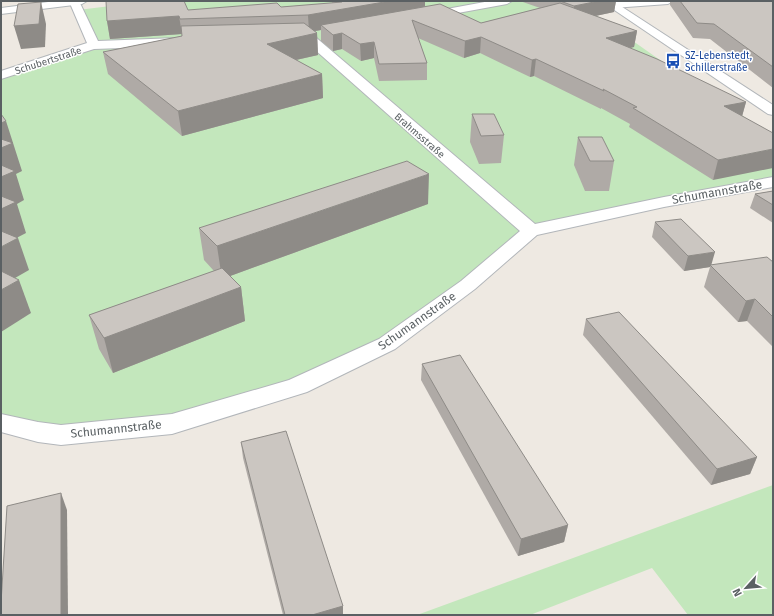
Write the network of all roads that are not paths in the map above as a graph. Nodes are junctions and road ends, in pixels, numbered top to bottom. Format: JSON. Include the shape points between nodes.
{"nodes":[{"id":1,"x":27,"y":1,"type":"edge"},
{"id":2,"x":77,"y":1,"type":"edge"},
{"id":3,"x":507,"y":1,"type":"edge"},
{"id":4,"x":668,"y":1,"type":"edge"},
{"id":5,"x":609,"y":3,"type":"edge"},
{"id":6,"x":1,"y":4,"type":"edge"},
{"id":7,"x":1,"y":11,"type":"edge"},
{"id":8,"x":414,"y":18,"type":"edge"},
{"id":9,"x":294,"y":38,"type":"edge"},
{"id":10,"x":190,"y":41,"type":"edge"},
{"id":11,"x":94,"y":46,"type":"junction"},
{"id":12,"x":1,"y":75,"type":"edge"},
{"id":13,"x":773,"y":110,"type":"edge"},
{"id":14,"x":773,"y":182,"type":"edge"},
{"id":15,"x":531,"y":231,"type":"junction"},
{"id":16,"x":1,"y":423,"type":"edge"}],
"edges":[{"from":1,"to":6,"type":"street"},
{"from":2,"to":7,"type":"street"},
{"from":2,"to":11,"type":"street","name":"Schubertstraße"},
{"from":3,"to":8,"type":"street"},
{"from":4,"to":5,"type":"street"},
{"from":5,"to":13,"type":"street"},
{"from":9,"to":15,"type":"street","name":"Brahmsstraße","via":[[316,36]]},
{"from":10,"to":11,"type":"street","name":"Schubertstraße"},
{"from":11,"to":12,"type":"street","name":"Schubertstraße"},
{"from":14,"to":15,"type":"street","name":"Schumannstraße","via":[[664,202]]},
{"from":15,"to":16,"type":"street","name":"Schumannstraße","via":[[468,285],[387,344],[298,386],[172,424],[61,435]]}]}
